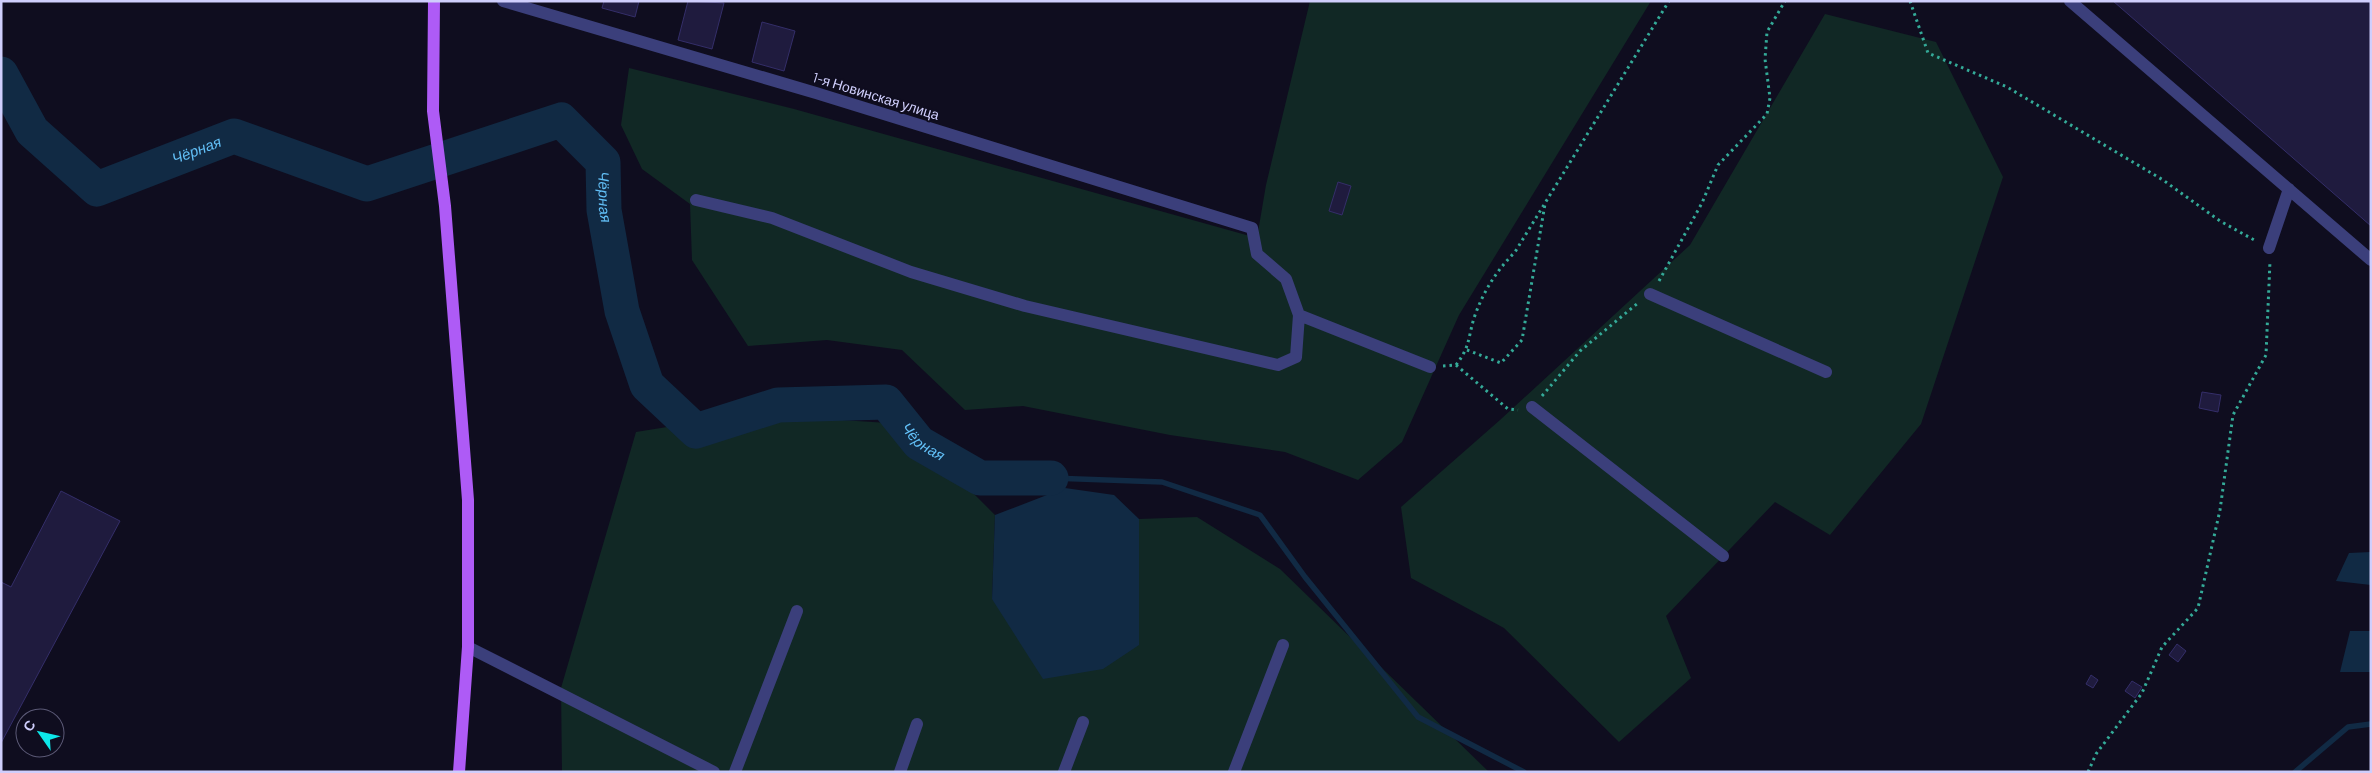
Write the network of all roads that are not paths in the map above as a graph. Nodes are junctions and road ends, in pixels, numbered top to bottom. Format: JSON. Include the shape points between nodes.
{"nodes":[{"id":1,"x":434,"y":1,"type":"edge"},
{"id":2,"x":503,"y":1,"type":"edge"},
{"id":3,"x":2070,"y":1,"type":"edge"},
{"id":4,"x":2289,"y":189,"type":"junction"},
{"id":5,"x":696,"y":200,"type":"dead end"},
{"id":6,"x":2269,"y":248,"type":"road end"},
{"id":7,"x":2371,"y":260,"type":"edge"},
{"id":8,"x":1650,"y":294,"type":"road end"},
{"id":9,"x":1299,"y":315,"type":"junction"},
{"id":10,"x":1430,"y":368,"type":"road end"},
{"id":11,"x":1826,"y":372,"type":"dead end"},
{"id":12,"x":1532,"y":407,"type":"road end"},
{"id":13,"x":1723,"y":556,"type":"dead end"},
{"id":14,"x":797,"y":611,"type":"dead end"},
{"id":15,"x":1283,"y":645,"type":"dead end"},
{"id":16,"x":468,"y":647,"type":"junction"},
{"id":17,"x":1083,"y":722,"type":"dead end"},
{"id":18,"x":917,"y":724,"type":"dead end"},
{"id":19,"x":458,"y":772,"type":"edge"},
{"id":20,"x":714,"y":772,"type":"edge"},
{"id":21,"x":736,"y":772,"type":"edge"},
{"id":22,"x":900,"y":772,"type":"edge"},
{"id":23,"x":1064,"y":772,"type":"edge"},
{"id":24,"x":1234,"y":772,"type":"edge"}],
"edges":[{"from":1,"to":16,"type":"main road","via":[[433,111],[445,206],[468,500]]},
{"from":2,"to":9,"type":"street","name":"1-я Новинская улица","via":[[816,93],[1252,228],[1257,254],[1286,279]]},
{"from":3,"to":4,"type":"street"},
{"from":4,"to":6,"type":"street"},
{"from":4,"to":7,"type":"street"},
{"from":5,"to":9,"type":"street","via":[[772,218],[911,272],[1025,306],[1278,365],[1296,357]]},
{"from":8,"to":11,"type":"street"},
{"from":9,"to":10,"type":"street"},
{"from":12,"to":13,"type":"street"},
{"from":14,"to":21,"type":"street"},
{"from":15,"to":24,"type":"street"},
{"from":16,"to":19,"type":"main road"},
{"from":16,"to":20,"type":"street"},
{"from":17,"to":23,"type":"street"},
{"from":18,"to":22,"type":"street"}]}
